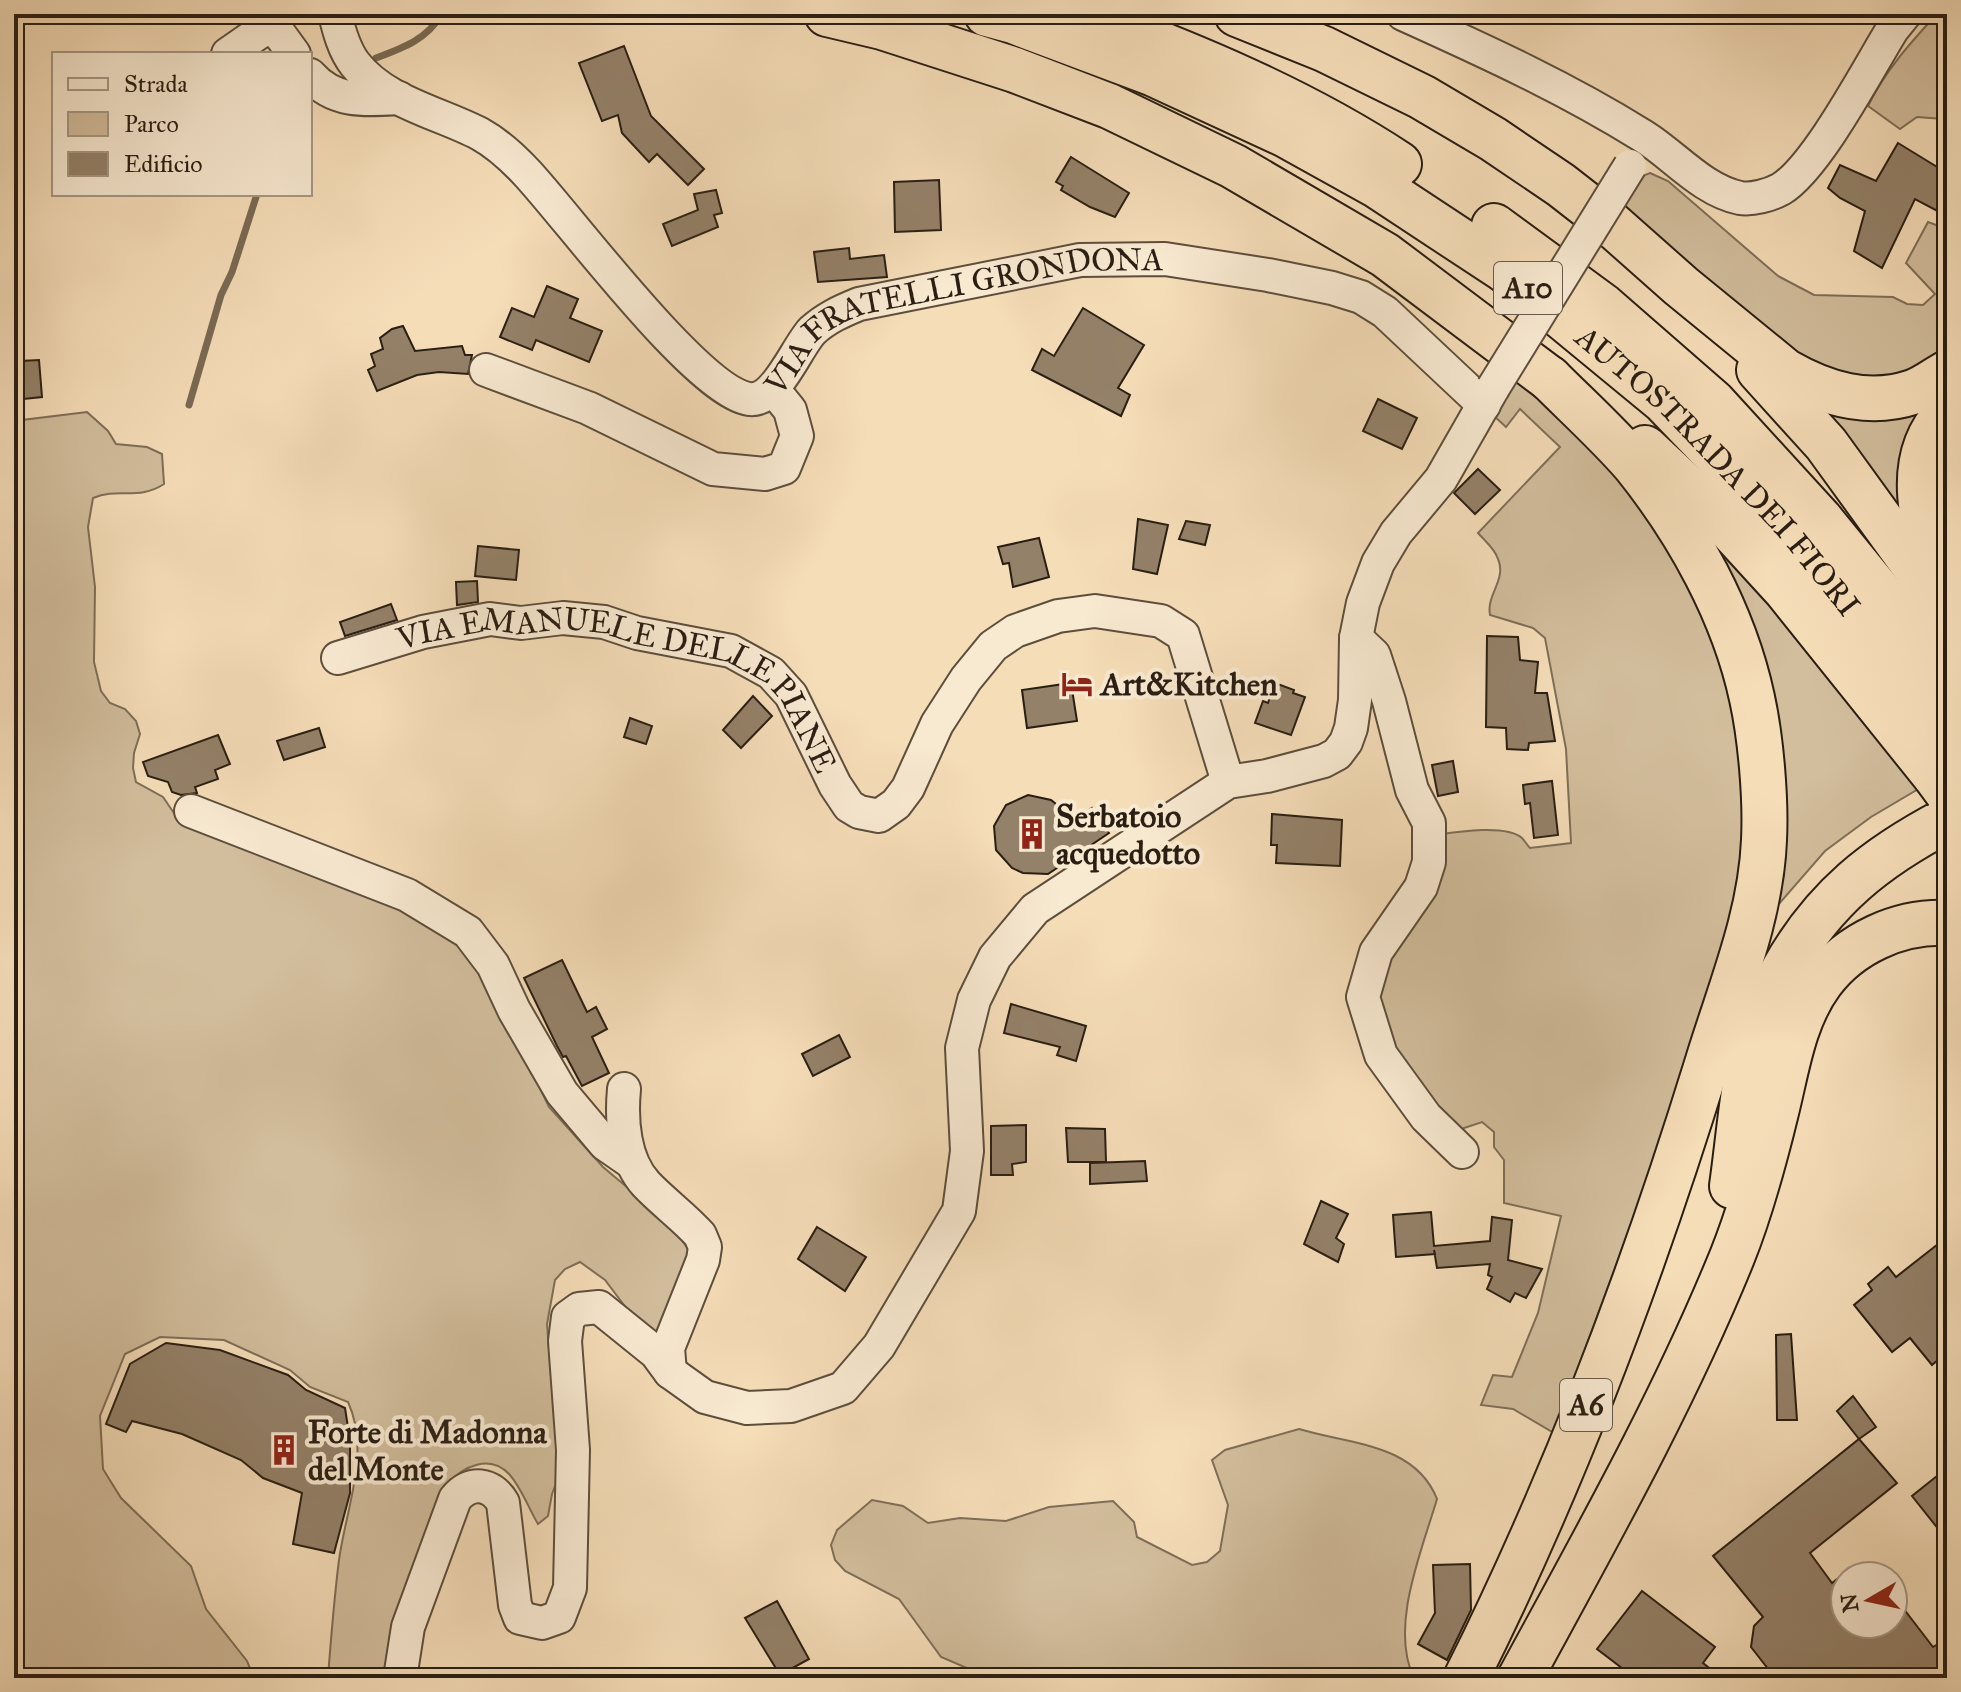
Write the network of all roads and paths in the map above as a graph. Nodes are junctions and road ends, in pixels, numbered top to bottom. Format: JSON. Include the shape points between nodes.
{"nodes":[{"id":1,"x":335,"y":14,"type":"edge"},
{"id":2,"x":827,"y":14,"type":"edge"},
{"id":3,"x":987,"y":14,"type":"edge"},
{"id":4,"x":1082,"y":14,"type":"edge"},
{"id":5,"x":1237,"y":14,"type":"edge"},
{"id":6,"x":1403,"y":14,"type":"edge"},
{"id":7,"x":1905,"y":14,"type":"edge"},
{"id":8,"x":231,"y":52,"type":"edge"},
{"id":9,"x":293,"y":52,"type":"edge"},
{"id":10,"x":312,"y":77,"type":"edge"},
{"id":11,"x":399,"y":98,"type":"junction"},
{"id":12,"x":1645,"y":137,"type":"junction"},
{"id":13,"x":1681,"y":286,"type":"junction"},
{"id":14,"x":486,"y":370,"type":"dead end"},
{"id":15,"x":1947,"y":373,"type":"edge"},
{"id":16,"x":1549,"y":378,"type":"junction"},
{"id":17,"x":773,"y":389,"type":"junction"},
{"id":18,"x":1488,"y":396,"type":"junction"},
{"id":19,"x":1947,"y":413,"type":"edge"},
{"id":20,"x":1947,"y":585,"type":"edge"},
{"id":21,"x":1947,"y":611,"type":"edge"},
{"id":22,"x":1356,"y":638,"type":"junction"},
{"id":23,"x":338,"y":658,"type":"dead end"},
{"id":24,"x":1947,"y":675,"type":"edge"},
{"id":25,"x":1947,"y":728,"type":"edge"},
{"id":26,"x":1228,"y":782,"type":"junction"},
{"id":27,"x":1943,"y":787,"type":"edge"},
{"id":28,"x":191,"y":811,"type":"dead end"},
{"id":29,"x":1947,"y":820,"type":"edge"},
{"id":30,"x":1947,"y":923,"type":"edge"},
{"id":31,"x":624,"y":1089,"type":"dead end"},
{"id":32,"x":1688,"y":1124,"type":"junction"},
{"id":33,"x":1462,"y":1152,"type":"dead end"},
{"id":34,"x":631,"y":1162,"type":"junction"},
{"id":35,"x":1699,"y":1329,"type":"junction"},
{"id":36,"x":670,"y":1372,"type":"junction"},
{"id":37,"x":400,"y":1678,"type":"edge"},
{"id":38,"x":1466,"y":1678,"type":"edge"},
{"id":39,"x":1520,"y":1678,"type":"edge"}],
"edges":[{"from":1,"to":11,"type":"street","name":"VIA FRATELLI GRONDONA","via":[[353,63]]},
{"from":2,"to":16,"type":"highway","number":"A10","via":[[1015,70],[1109,106],[1233,166],[1385,255]]},
{"from":3,"to":25,"type":"highway","name":"AUTOSTRADA DEI FIORI","number":"A10","via":[[1154,74],[1286,135],[1376,185],[1505,270],[1664,401],[1787,529]]},
{"from":4,"to":24,"type":"highway","name":"AUTOSTRADA DEI FIORI","number":"A10","via":[[1164,44],[1298,106],[1523,245],[1603,306],[1713,402],[1820,519]]},
{"from":5,"to":13,"type":"highway","via":[[1324,49],[1493,139],[1561,185]]},
{"from":6,"to":12,"type":"street","via":[[1522,68]]},
{"from":7,"to":12,"type":"street","via":[[1805,169],[1780,189],[1741,198],[1716,189]]},
{"from":8,"to":9,"type":"street","via":[[264,29],[278,32]]},
{"from":10,"to":11,"type":"street","via":[[353,100]]},
{"from":11,"to":17,"type":"street","name":"VIA FRATELLI GRONDONA","via":[[501,147],[669,336],[730,394],[753,400]]},
{"from":12,"to":18,"type":"street","bridge":true},
{"from":13,"to":15,"type":"highway","via":[[1785,371],[1837,395],[1895,397]]},
{"from":13,"to":21,"type":"highway","via":[[1826,444]]},
{"from":14,"to":17,"type":"street","via":[[588,408],[713,469],[765,474],[784,468],[797,436],[790,410]]},
{"from":16,"to":27,"type":"highway","number":"A10","via":[[1640,443],[1722,520],[1786,590]]},
{"from":16,"to":32,"type":"highway","via":[[1633,463],[1678,526],[1734,637],[1752,699],[1764,841],[1755,910]]},
{"from":17,"to":18,"type":"street","name":"VIA FRATELLI GRONDONA","via":[[811,332],[832,315],[859,304],[1080,260],[1165,259],[1361,297]]},
{"from":18,"to":22,"type":"street","via":[[1441,479],[1378,563]]},
{"from":19,"to":20,"type":"highway","via":[[1928,440],[1920,505],[1926,536]]},
{"from":22,"to":26,"type":"street","via":[[1351,728],[1337,754]]},
{"from":22,"to":33,"type":"street","via":[[1374,655],[1412,790],[1429,823],[1429,862],[1421,887],[1376,952],[1363,997],[1381,1055],[1426,1117]]},
{"from":23,"to":26,"type":"street","name":"VIA EMANUELE DELLE PIANE","via":[[423,632],[490,619],[604,622],[731,651],[771,673],[791,695],[849,806],[879,816],[908,788],[937,724],[993,646],[1015,631],[1058,616],[1095,611],[1161,621],[1183,635]]},
{"from":26,"to":36,"type":"street","via":[[1035,909],[995,957],[974,1000],[962,1048],[967,1151],[959,1211],[879,1346],[843,1388],[791,1406],[747,1408],[705,1397]]},
{"from":27,"to":32,"type":"highway","via":[[1857,843],[1802,896],[1755,972]]},
{"from":28,"to":34,"type":"street","via":[[407,895],[468,932],[493,965],[562,1093],[605,1144]]},
{"from":29,"to":35,"type":"highway","via":[[1892,850],[1831,902],[1799,943],[1761,1015],[1749,1059],[1731,1194]]},
{"from":30,"to":35,"type":"highway","via":[[1898,929],[1868,941],[1841,959],[1820,983],[1800,1017],[1750,1208]]},
{"from":31,"to":34,"type":"street"},
{"from":32,"to":38,"type":"highway","number":"A6","via":[[1596,1383],[1512,1587]]},
{"from":34,"to":36,"type":"street","via":[[644,1182],[700,1235],[705,1247],[668,1348]]},
{"from":35,"to":39,"type":"highway","number":"A6","via":[[1607,1518]]},
{"from":36,"to":37,"type":"street","via":[[656,1353],[599,1307],[579,1309],[568,1317],[573,1450],[570,1588],[559,1617],[542,1623],[520,1618],[503,1503],[492,1490],[467,1488],[455,1499],[408,1627]]}]}
